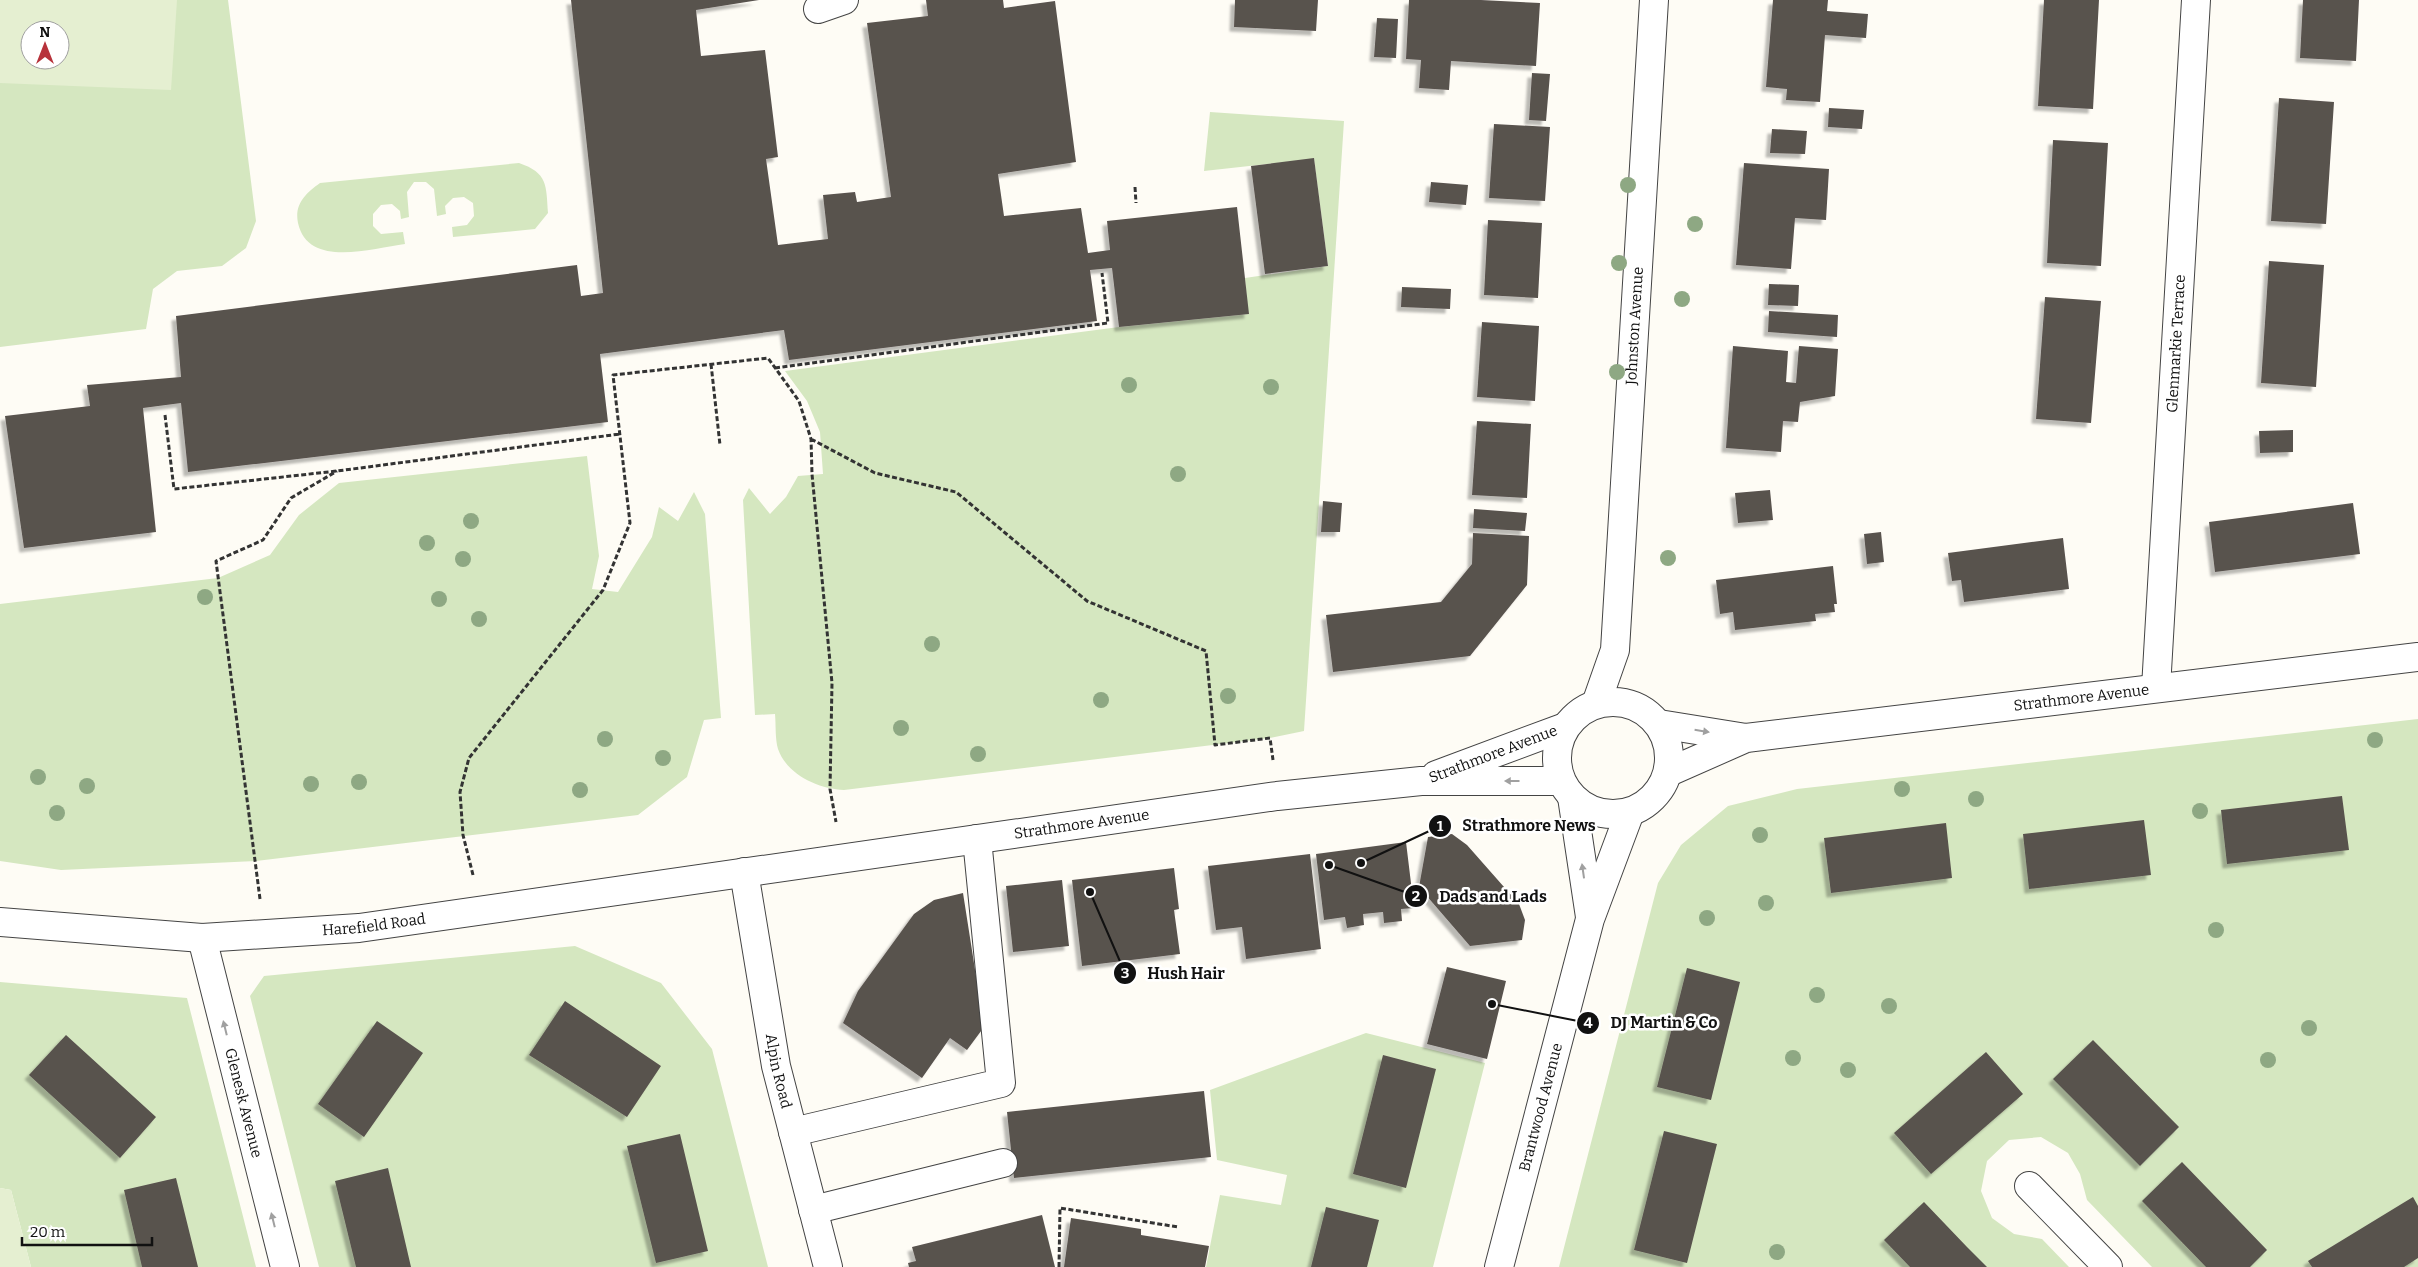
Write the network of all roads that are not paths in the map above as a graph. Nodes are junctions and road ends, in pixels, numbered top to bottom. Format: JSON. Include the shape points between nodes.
{"nodes":[{"id":1,"x":844,"y":0,"type":"edge"},
{"id":2,"x":1654,"y":0,"type":"edge"},
{"id":3,"x":2196,"y":0,"type":"edge"},
{"id":4,"x":818,"y":9,"type":"dead end"},
{"id":5,"x":1615,"y":650,"type":"junction"},
{"id":6,"x":2418,"y":657,"type":"edge"},
{"id":7,"x":2156,"y":688,"type":"junction"},
{"id":8,"x":1596,"y":704,"type":"junction"},
{"id":9,"x":1632,"y":704,"type":"junction"},
{"id":10,"x":1658,"y":724,"type":"junction"},
{"id":11,"x":1566,"y":727,"type":"junction"},
{"id":12,"x":1746,"y":738,"type":"junction"},
{"id":13,"x":1669,"y":772,"type":"junction"},
{"id":14,"x":1421,"y":781,"type":"junction"},
{"id":15,"x":1566,"y":789,"type":"junction"},
{"id":16,"x":1630,"y":812,"type":"junction"},
{"id":17,"x":976,"y":839,"type":"junction"},
{"id":18,"x":744,"y":872,"type":"junction"},
{"id":19,"x":1590,"y":919,"type":"junction"},
{"id":20,"x":0,"y":922,"type":"edge"},
{"id":21,"x":202,"y":938,"type":"junction"},
{"id":22,"x":793,"y":1132,"type":"junction"},
{"id":23,"x":1003,"y":1163,"type":"dead end"},
{"id":24,"x":2029,"y":1186,"type":"dead end"},
{"id":25,"x":813,"y":1210,"type":"junction"},
{"id":26,"x":285,"y":1267,"type":"edge"},
{"id":27,"x":828,"y":1267,"type":"edge"},
{"id":28,"x":1499,"y":1267,"type":"edge"},
{"id":29,"x":2108,"y":1267,"type":"edge"}],
"edges":[{"from":1,"to":4,"type":"street"},
{"from":2,"to":5,"type":"street","name":"Johnston Avenue"},
{"from":3,"to":7,"type":"street","name":"Glenmarkie Terrace"},
{"from":5,"to":8,"type":"street","name":"Johnston Avenue"},
{"from":5,"to":9,"type":"street","name":"Johnston Avenue"},
{"from":6,"to":7,"type":"street","name":"Strathmore Avenue"},
{"from":7,"to":12,"type":"street","name":"Strathmore Avenue"},
{"from":8,"to":9,"type":"street","name":"Strathmore Avenue","via":[[1614,701]]},
{"from":8,"to":11,"type":"street","name":"Strathmore Avenue","via":[[1579,712]]},
{"from":9,"to":10,"type":"street","name":"Strathmore Avenue","via":[[1647,712]]},
{"from":10,"to":12,"type":"street","name":"Strathmore Avenue","one_way":true},
{"from":10,"to":13,"type":"street","name":"Strathmore Avenue","via":[[1669,746]]},
{"from":11,"to":14,"type":"street","name":"Strathmore Avenue"},
{"from":11,"to":15,"type":"street","name":"Strathmore Avenue","via":[[1558,744],[1557,763]]},
{"from":12,"to":13,"type":"street","name":"Strathmore Avenue"},
{"from":13,"to":16,"type":"street","via":[[1647,804]]},
{"from":15,"to":14,"type":"street","name":"Strathmore Avenue","one_way":true},
{"from":14,"to":17,"type":"street","name":"Strathmore Avenue","via":[[1277,796]]},
{"from":15,"to":16,"type":"street","via":[[1589,809],[1609,814]]},
{"from":19,"to":15,"type":"street","name":"Brantwood Avenue","one_way":true},
{"from":16,"to":19,"type":"street","name":"Brantwood Avenue"},
{"from":17,"to":18,"type":"street","name":"Strathmore Avenue"},
{"from":17,"to":22,"type":"street","via":[[1001,1083]]},
{"from":18,"to":21,"type":"street","name":"Harefield Road","via":[[360,928]]},
{"from":18,"to":22,"type":"street","name":"Alpin Road","via":[[776,1066]]},
{"from":19,"to":28,"type":"street","name":"Brantwood Avenue"},
{"from":20,"to":21,"type":"street","name":"Harefield Road"},
{"from":26,"to":21,"type":"street","name":"Glenesk Avenue","one_way":true},
{"from":22,"to":25,"type":"street","name":"Alpin Road"},
{"from":23,"to":25,"type":"street"},
{"from":24,"to":29,"type":"street"},
{"from":25,"to":27,"type":"street","name":"Alpin Road"}]}
